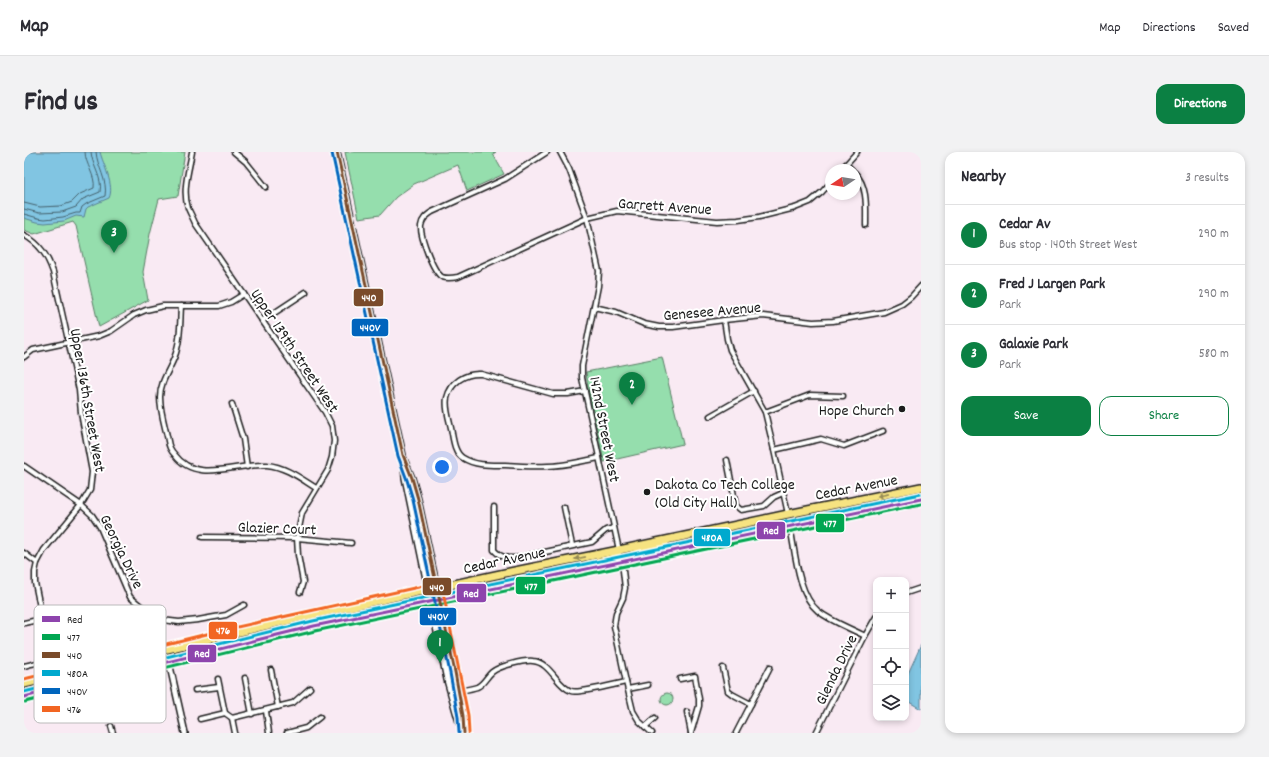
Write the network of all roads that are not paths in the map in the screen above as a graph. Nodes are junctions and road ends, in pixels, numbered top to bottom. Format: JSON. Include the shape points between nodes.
{"nodes":[{"id":1,"x":192,"y":152,"type":"edge"},
{"id":2,"x":234,"y":152,"type":"edge"},
{"id":3,"x":337,"y":152,"type":"edge"},
{"id":4,"x":548,"y":152,"type":"edge"},
{"id":5,"x":560,"y":152,"type":"edge"},
{"id":6,"x":857,"y":152,"type":"edge"},
{"id":7,"x":846,"y":164,"type":"edge"},
{"id":8,"x":861,"y":183,"type":"edge"},
{"id":9,"x":266,"y":187,"type":"dead end"},
{"id":10,"x":825,"y":189,"type":"edge"},
{"id":11,"x":587,"y":218,"type":"junction"},
{"id":12,"x":866,"y":225,"type":"dead end"},
{"id":13,"x":24,"y":234,"type":"edge"},
{"id":14,"x":921,"y":286,"type":"edge"},
{"id":15,"x":306,"y":292,"type":"dead end"},
{"id":16,"x":244,"y":294,"type":"junction"},
{"id":17,"x":181,"y":306,"type":"junction"},
{"id":18,"x":594,"y":307,"type":"junction"},
{"id":19,"x":262,"y":320,"type":"junction"},
{"id":20,"x":724,"y":320,"type":"junction"},
{"id":21,"x":68,"y":342,"type":"junction"},
{"id":22,"x":24,"y":357,"type":"edge"},
{"id":23,"x":585,"y":391,"type":"junction"},
{"id":24,"x":754,"y":391,"type":"junction"},
{"id":25,"x":843,"y":396,"type":"dead end"},
{"id":26,"x":232,"y":404,"type":"dead end"},
{"id":27,"x":765,"y":412,"type":"junction"},
{"id":28,"x":710,"y":416,"type":"dead end"},
{"id":29,"x":883,"y":430,"type":"dead end"},
{"id":30,"x":774,"y":450,"type":"junction"},
{"id":31,"x":402,"y":455,"type":"junction"},
{"id":32,"x":599,"y":458,"type":"junction"},
{"id":33,"x":727,"y":460,"type":"dead end"},
{"id":34,"x":24,"y":466,"type":"edge"},
{"id":35,"x":247,"y":467,"type":"junction"},
{"id":36,"x":921,"y":487,"type":"edge"},
{"id":37,"x":316,"y":488,"type":"junction"},
{"id":38,"x":783,"y":493,"type":"junction"},
{"id":39,"x":921,"y":499,"type":"edge"},
{"id":40,"x":81,"y":505,"type":"junction"},
{"id":41,"x":494,"y":507,"type":"dead end"},
{"id":42,"x":564,"y":507,"type":"dead end"},
{"id":43,"x":788,"y":514,"type":"junction"},
{"id":44,"x":790,"y":526,"type":"junction"},
{"id":45,"x":614,"y":528,"type":"junction"},
{"id":46,"x":202,"y":537,"type":"dead end"},
{"id":47,"x":682,"y":537,"type":"junction"},
{"id":48,"x":297,"y":538,"type":"junction"},
{"id":49,"x":351,"y":543,"type":"dead end"},
{"id":50,"x":572,"y":545,"type":"junction"},
{"id":51,"x":619,"y":550,"type":"junction"},
{"id":52,"x":24,"y":553,"type":"edge"},
{"id":53,"x":622,"y":562,"type":"junction"},
{"id":54,"x":37,"y":563,"type":"junction"},
{"id":55,"x":572,"y":572,"type":"junction"},
{"id":56,"x":437,"y":588,"type":"junction"},
{"id":57,"x":921,"y":588,"type":"edge"},
{"id":58,"x":428,"y":590,"type":"junction"},
{"id":59,"x":300,"y":592,"type":"dead end"},
{"id":60,"x":909,"y":592,"type":"edge"},
{"id":61,"x":440,"y":600,"type":"junction"},
{"id":62,"x":430,"y":602,"type":"junction"},
{"id":63,"x":39,"y":605,"type":"edge"},
{"id":64,"x":140,"y":605,"type":"edge"},
{"id":65,"x":244,"y":605,"type":"dead end"},
{"id":66,"x":166,"y":620,"type":"edge"},
{"id":67,"x":34,"y":621,"type":"edge"},
{"id":68,"x":873,"y":622,"type":"edge"},
{"id":69,"x":24,"y":623,"type":"edge"},
{"id":70,"x":864,"y":636,"type":"junction"},
{"id":71,"x":166,"y":649,"type":"edge"},
{"id":72,"x":169,"y":662,"type":"junction"},
{"id":73,"x":166,"y":663,"type":"edge"},
{"id":74,"x":34,"y":664,"type":"edge"},
{"id":75,"x":24,"y":666,"type":"edge"},
{"id":76,"x":770,"y":667,"type":"dead end"},
{"id":77,"x":723,"y":668,"type":"dead end"},
{"id":78,"x":271,"y":670,"type":"dead end"},
{"id":79,"x":244,"y":678,"type":"dead end"},
{"id":80,"x":218,"y":679,"type":"dead end"},
{"id":81,"x":680,"y":679,"type":"dead end"},
{"id":82,"x":34,"y":682,"type":"edge"},
{"id":83,"x":626,"y":682,"type":"junction"},
{"id":84,"x":24,"y":684,"type":"edge"},
{"id":85,"x":648,"y":685,"type":"dead end"},
{"id":86,"x":219,"y":686,"type":"junction"},
{"id":87,"x":310,"y":688,"type":"dead end"},
{"id":88,"x":628,"y":689,"type":"junction"},
{"id":89,"x":195,"y":690,"type":"dead end"},
{"id":90,"x":459,"y":691,"type":"junction"},
{"id":91,"x":34,"y":695,"type":"edge"},
{"id":92,"x":24,"y":697,"type":"edge"},
{"id":93,"x":751,"y":704,"type":"junction"},
{"id":94,"x":278,"y":707,"type":"junction"},
{"id":95,"x":266,"y":711,"type":"junction"},
{"id":96,"x":687,"y":712,"type":"dead end"},
{"id":97,"x":225,"y":713,"type":"junction"},
{"id":98,"x":252,"y":714,"type":"junction"},
{"id":99,"x":320,"y":717,"type":"dead end"},
{"id":100,"x":232,"y":718,"type":"junction"},
{"id":101,"x":655,"y":718,"type":"dead end"},
{"id":102,"x":200,"y":719,"type":"dead end"},
{"id":103,"x":111,"y":726,"type":"dead end"},
{"id":104,"x":645,"y":728,"type":"junction"},
{"id":105,"x":113,"y":733,"type":"edge"},
{"id":106,"x":185,"y":733,"type":"edge"},
{"id":107,"x":235,"y":733,"type":"edge"},
{"id":108,"x":269,"y":733,"type":"edge"},
{"id":109,"x":287,"y":733,"type":"edge"},
{"id":110,"x":463,"y":733,"type":"edge"},
{"id":111,"x":652,"y":733,"type":"edge"},
{"id":112,"x":691,"y":733,"type":"edge"},
{"id":113,"x":736,"y":733,"type":"edge"},
{"id":114,"x":816,"y":733,"type":"edge"}],
"edges":[{"from":1,"to":16,"type":"street","name":"Upper 139th Street West","via":[[186,186],[188,208],[195,223]]},
{"from":2,"to":9,"type":"street","via":[[246,162]]},
{"from":3,"to":31,"type":"street"},
{"from":4,"to":11,"type":"street","name":"Garrett Avenue","via":[[505,179],[424,217],[421,232],[436,272],[450,279],[458,277]]},
{"from":5,"to":11,"type":"street","name":"142nd Street West"},
{"from":6,"to":7,"type":"street"},
{"from":8,"to":12,"type":"street","via":[[866,199]]},
{"from":10,"to":11,"type":"street","name":"Garrett Avenue","via":[[810,202],[795,208],[738,220],[717,221],[617,211]]},
{"from":11,"to":18,"type":"street","name":"142nd Street West","via":[[599,271]]},
{"from":13,"to":21,"type":"street","name":"Upper 136th Street West","via":[[41,247],[48,258]]},
{"from":14,"to":20,"type":"street","name":"Genesee Avenue","via":[[902,304],[884,312],[833,321],[813,322],[763,316]]},
{"from":15,"to":19,"type":"street"},
{"from":16,"to":17,"type":"street","via":[[219,306]]},
{"from":16,"to":19,"type":"street","name":"Upper 139th Street West"},
{"from":17,"to":21,"type":"street","via":[[162,306],[146,310],[99,336]]},
{"from":17,"to":35,"type":"street","via":[[178,348],[163,380],[160,396],[170,448],[180,462],[195,470]]},
{"from":18,"to":20,"type":"street","name":"Genesee Avenue","via":[[659,327]]},
{"from":18,"to":23,"type":"street","name":"142nd Street West","via":[[582,366]]},
{"from":19,"to":37,"type":"street","name":"Upper 139th Street West","via":[[332,426],[332,457],[328,470]]},
{"from":20,"to":24,"type":"street","via":[[730,350]]},
{"from":21,"to":22,"type":"street","via":[[33,350]]},
{"from":21,"to":40,"type":"street","name":"Upper 136th Street West","via":[[79,390],[92,472],[90,490]]},
{"from":23,"to":32,"type":"street","name":"142nd Street West"},
{"from":23,"to":32,"type":"street","via":[[552,394],[481,374],[465,376],[453,385],[447,398],[454,444],[462,458],[477,464],[548,466]]},
{"from":24,"to":27,"type":"street"},
{"from":24,"to":28,"type":"street"},
{"from":25,"to":27,"type":"street","via":[[810,395]]},
{"from":26,"to":35,"type":"street","via":[[243,439]]},
{"from":27,"to":30,"type":"street"},
{"from":29,"to":30,"type":"street","via":[[844,446],[821,440]]},
{"from":30,"to":38,"type":"street"},
{"from":31,"to":56,"type":"street","via":[[418,499]]},
{"from":31,"to":58,"type":"street"},
{"from":32,"to":45,"type":"street","name":"142nd Street West"},
{"from":33,"to":38,"type":"street","via":[[736,506],[740,510],[764,506]]},
{"from":34,"to":40,"type":"street","name":"Georgia Drive"},
{"from":35,"to":37,"type":"street","via":[[280,467]]},
{"from":36,"to":43,"type":"highway","name":"Cedar Avenue","one_way":true},
{"from":37,"to":48,"type":"street","name":"Upper 139th Street West","via":[[302,513]]},
{"from":38,"to":43,"type":"street"},
{"from":39,"to":44,"type":"highway","name":"Cedar Avenue"},
{"from":40,"to":54,"type":"street","name":"Upper 136th Street West","via":[[44,550]]},
{"from":40,"to":64,"type":"street","name":"Georgia Drive","via":[[100,527],[130,597]]},
{"from":41,"to":50,"type":"street","via":[[494,550],[498,555],[517,558]]},
{"from":42,"to":50,"type":"street"},
{"from":43,"to":47,"type":"highway","name":"Cedar Avenue"},
{"from":44,"to":53,"type":"highway","name":"Cedar Avenue"},
{"from":44,"to":70,"type":"street","via":[[801,583],[810,603],[823,614]]},
{"from":45,"to":50,"type":"street","via":[[606,530],[592,542]]},
{"from":45,"to":51,"type":"street","name":"142nd Street West"},
{"from":46,"to":48,"type":"street","name":"Glazier Court"},
{"from":47,"to":51,"type":"highway","name":"Cedar Avenue"},
{"from":47,"to":53,"type":"highway","via":[[632,554]]},
{"from":48,"to":49,"type":"street","name":"Glazier Court"},
{"from":48,"to":59,"type":"street","name":"Upper 139th Street West","via":[[303,582]]},
{"from":51,"to":55,"type":"highway","via":[[610,559],[584,565]]},
{"from":51,"to":56,"type":"highway","name":"Cedar Avenue","one_way":true},
{"from":52,"to":54,"type":"street"},
{"from":53,"to":55,"type":"highway","name":"Cedar Avenue"},
{"from":53,"to":83,"type":"street","via":[[625,588],[614,626]]},
{"from":54,"to":63,"type":"street","name":"Upper 136th Street West","via":[[34,583]]},
{"from":55,"to":61,"type":"highway","name":"Cedar Avenue"},
{"from":56,"to":58,"type":"highway","name":"Cedar Avenue"},
{"from":56,"to":61,"type":"street"},
{"from":57,"to":60,"type":"street"},
{"from":58,"to":62,"type":"street"},
{"from":58,"to":71,"type":"highway","name":"Cedar Avenue"},
{"from":61,"to":62,"type":"highway","name":"Cedar Avenue"},
{"from":61,"to":90,"type":"street"},
{"from":62,"to":72,"type":"highway","name":"Cedar Avenue","via":[[309,627]]},
{"from":62,"to":110,"type":"street","via":[[447,680]]},
{"from":65,"to":66,"type":"street","via":[[226,614],[198,620]]},
{"from":67,"to":69,"type":"street"},
{"from":68,"to":70,"type":"street","name":"Glenda Drive"},
{"from":70,"to":114,"type":"street","name":"Glenda Drive"},
{"from":72,"to":73,"type":"highway","name":"Cedar Avenue"},
{"from":72,"to":106,"type":"street"},
{"from":74,"to":75,"type":"street"},
{"from":76,"to":93,"type":"street"},
{"from":77,"to":93,"type":"street","via":[[728,691]]},
{"from":78,"to":94,"type":"street"},
{"from":79,"to":98,"type":"street"},
{"from":80,"to":86,"type":"street"},
{"from":81,"to":112,"type":"street","via":[[695,676],[700,699]]},
{"from":82,"to":84,"type":"highway","name":"Cedar Avenue"},
{"from":83,"to":88,"type":"street"},
{"from":83,"to":90,"type":"street","via":[[572,691],[544,665],[533,661],[500,668],[493,671],[479,686]]},
{"from":85,"to":88,"type":"street"},
{"from":86,"to":89,"type":"street"},
{"from":86,"to":97,"type":"street"},
{"from":87,"to":94,"type":"street","via":[[293,703]]},
{"from":88,"to":104,"type":"street","via":[[633,711]]},
{"from":90,"to":110,"type":"street"},
{"from":91,"to":92,"type":"highway","name":"Cedar Avenue"},
{"from":93,"to":113,"type":"street"},
{"from":94,"to":95,"type":"street"},
{"from":95,"to":98,"type":"street"},
{"from":95,"to":108,"type":"street"},
{"from":96,"to":112,"type":"street"},
{"from":97,"to":100,"type":"street"},
{"from":97,"to":102,"type":"street"},
{"from":98,"to":100,"type":"street"},
{"from":99,"to":109,"type":"street","via":[[306,728]]},
{"from":100,"to":107,"type":"street"},
{"from":101,"to":104,"type":"street"},
{"from":103,"to":105,"type":"street"},
{"from":104,"to":111,"type":"street"}]}
